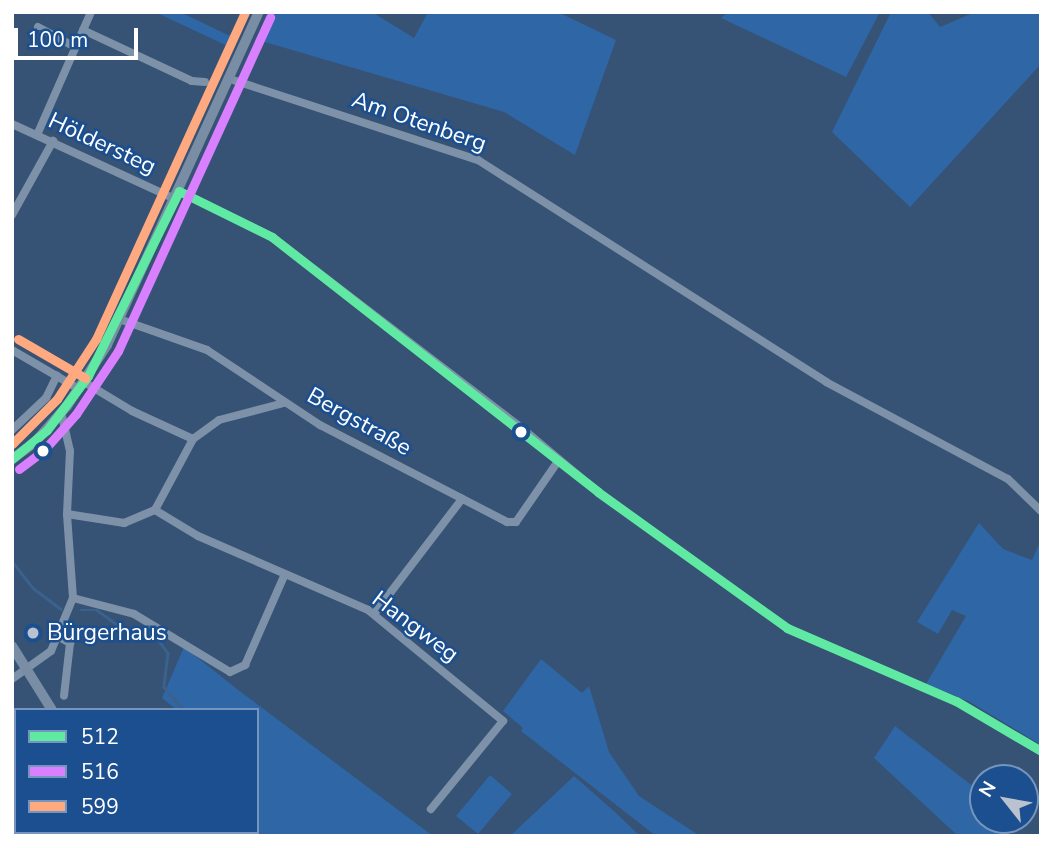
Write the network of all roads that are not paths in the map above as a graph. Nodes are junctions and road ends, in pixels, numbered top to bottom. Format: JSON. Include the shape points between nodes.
{"nodes":[{"id":1,"x":91,"y":12,"type":"edge"},
{"id":2,"x":259,"y":12,"type":"edge"},
{"id":3,"x":38,"y":27,"type":"dead end"},
{"id":4,"x":83,"y":30,"type":"junction"},
{"id":5,"x":75,"y":47,"type":"junction"},
{"id":6,"x":230,"y":79,"type":"junction"},
{"id":7,"x":205,"y":82,"type":"dead end"},
{"id":8,"x":12,"y":124,"type":"edge"},
{"id":9,"x":37,"y":135,"type":"junction"},
{"id":10,"x":53,"y":141,"type":"junction"},
{"id":11,"x":177,"y":195,"type":"junction"},
{"id":12,"x":12,"y":215,"type":"edge"},
{"id":13,"x":120,"y":319,"type":"junction"},
{"id":14,"x":12,"y":350,"type":"edge"},
{"id":15,"x":57,"y":375,"type":"junction"},
{"id":16,"x":82,"y":386,"type":"junction"},
{"id":17,"x":284,"y":403,"type":"junction"},
{"id":18,"x":61,"y":413,"type":"junction"},
{"id":19,"x":12,"y":430,"type":"edge"},
{"id":20,"x":193,"y":439,"type":"junction"},
{"id":21,"x":12,"y":459,"type":"edge"},
{"id":22,"x":559,"y":460,"type":"junction"},
{"id":23,"x":462,"y":499,"type":"junction"},
{"id":24,"x":155,"y":510,"type":"junction"},
{"id":25,"x":1041,"y":511,"type":"edge"},
{"id":26,"x":67,"y":514,"type":"junction"},
{"id":27,"x":284,"y":576,"type":"junction"},
{"id":28,"x":74,"y":598,"type":"junction"},
{"id":29,"x":374,"y":614,"type":"junction"},
{"id":30,"x":59,"y":637,"type":"junction"},
{"id":31,"x":12,"y":646,"type":"edge"},
{"id":32,"x":27,"y":669,"type":"junction"},
{"id":33,"x":12,"y":678,"type":"edge"},
{"id":34,"x":64,"y":696,"type":"dead end"},
{"id":35,"x":51,"y":708,"type":"edge"},
{"id":36,"x":1041,"y":751,"type":"edge"},
{"id":37,"x":431,"y":809,"type":"dead end"}],
"edges":[{"from":1,"to":4,"type":"street"},
{"from":2,"to":6,"type":"main road"},
{"from":3,"to":5,"type":"street"},
{"from":4,"to":5,"type":"street"},
{"from":4,"to":7,"type":"street","via":[[192,81]]},
{"from":5,"to":9,"type":"street"},
{"from":6,"to":11,"type":"main road"},
{"from":6,"to":25,"type":"street","name":"Am Otenberg","via":[[478,160],[826,382],[1008,479]]},
{"from":8,"to":9,"type":"street","name":"Höldersteg"},
{"from":9,"to":10,"type":"street","name":"Höldersteg"},
{"from":10,"to":11,"type":"street","name":"Höldersteg"},
{"from":10,"to":12,"type":"street"},
{"from":11,"to":13,"type":"main road"},
{"from":11,"to":22,"type":"street","name":"Höldersteg","via":[[272,237]]},
{"from":13,"to":16,"type":"main road"},
{"from":13,"to":17,"type":"street","name":"Bergstraße","via":[[202,348]]},
{"from":14,"to":15,"type":"street"},
{"from":15,"to":16,"type":"street"},
{"from":15,"to":19,"type":"street","via":[[46,398]]},
{"from":16,"to":18,"type":"main road"},
{"from":16,"to":20,"type":"street"},
{"from":17,"to":20,"type":"street","via":[[219,420]]},
{"from":17,"to":23,"type":"street","name":"Bergstraße"},
{"from":18,"to":21,"type":"main road"},
{"from":18,"to":26,"type":"street","via":[[70,451]]},
{"from":20,"to":24,"type":"street"},
{"from":22,"to":23,"type":"street","name":"Bergstraße","via":[[516,522],[507,522]]},
{"from":22,"to":36,"type":"street","name":"Höldersteg","via":[[787,628],[956,701]]},
{"from":23,"to":29,"type":"street"},
{"from":24,"to":26,"type":"street","via":[[124,523]]},
{"from":24,"to":27,"type":"street","name":"Hangweg"},
{"from":26,"to":28,"type":"street"},
{"from":27,"to":28,"type":"street","via":[[245,664],[230,672],[134,614]]},
{"from":27,"to":29,"type":"street","name":"Hangweg"},
{"from":28,"to":30,"type":"street"},
{"from":29,"to":37,"type":"street","name":"Hangweg","via":[[503,721]]},
{"from":30,"to":32,"type":"street","via":[[51,651]]},
{"from":30,"to":34,"type":"street","via":[[70,643]]},
{"from":31,"to":32,"type":"main road"},
{"from":32,"to":33,"type":"street"},
{"from":32,"to":35,"type":"main road"}]}
